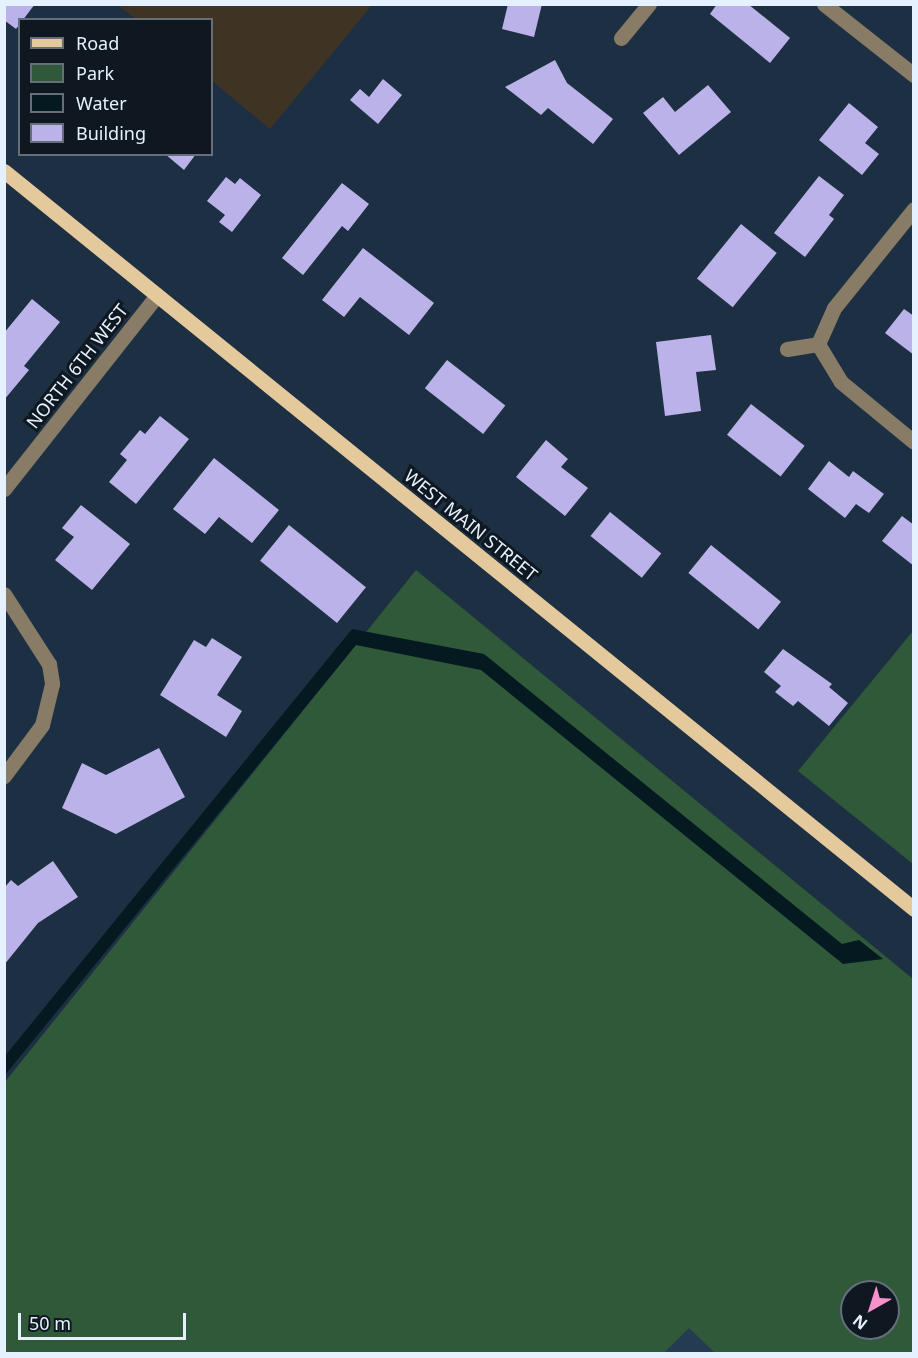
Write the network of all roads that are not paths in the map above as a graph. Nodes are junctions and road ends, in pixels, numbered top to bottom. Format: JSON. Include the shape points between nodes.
{"nodes":[{"id":1,"x":649,"y":4,"type":"edge"},
{"id":2,"x":824,"y":4,"type":"edge"},
{"id":3,"x":621,"y":38,"type":"dead end"},
{"id":4,"x":914,"y":75,"type":"edge"},
{"id":5,"x":4,"y":171,"type":"edge"},
{"id":6,"x":914,"y":209,"type":"edge"},
{"id":7,"x":157,"y":295,"type":"junction"},
{"id":8,"x":818,"y":344,"type":"junction"},
{"id":9,"x":788,"y":349,"type":"dead end"},
{"id":10,"x":914,"y":442,"type":"edge"},
{"id":11,"x":4,"y":489,"type":"edge"},
{"id":12,"x":4,"y":594,"type":"edge"},
{"id":13,"x":4,"y":776,"type":"edge"},
{"id":14,"x":914,"y":909,"type":"edge"}],
"edges":[{"from":1,"to":3,"type":"street"},
{"from":2,"to":4,"type":"street"},
{"from":5,"to":7,"type":"main road","name":"WEST MAIN STREET"},
{"from":6,"to":8,"type":"street","via":[[834,308]]},
{"from":7,"to":11,"type":"street","name":"NORTH 6TH WEST"},
{"from":7,"to":14,"type":"main road","name":"WEST MAIN STREET"},
{"from":8,"to":9,"type":"street"},
{"from":8,"to":10,"type":"street","via":[[841,382]]},
{"from":12,"to":13,"type":"street","via":[[49,664],[52,684],[42,725]]}]}
